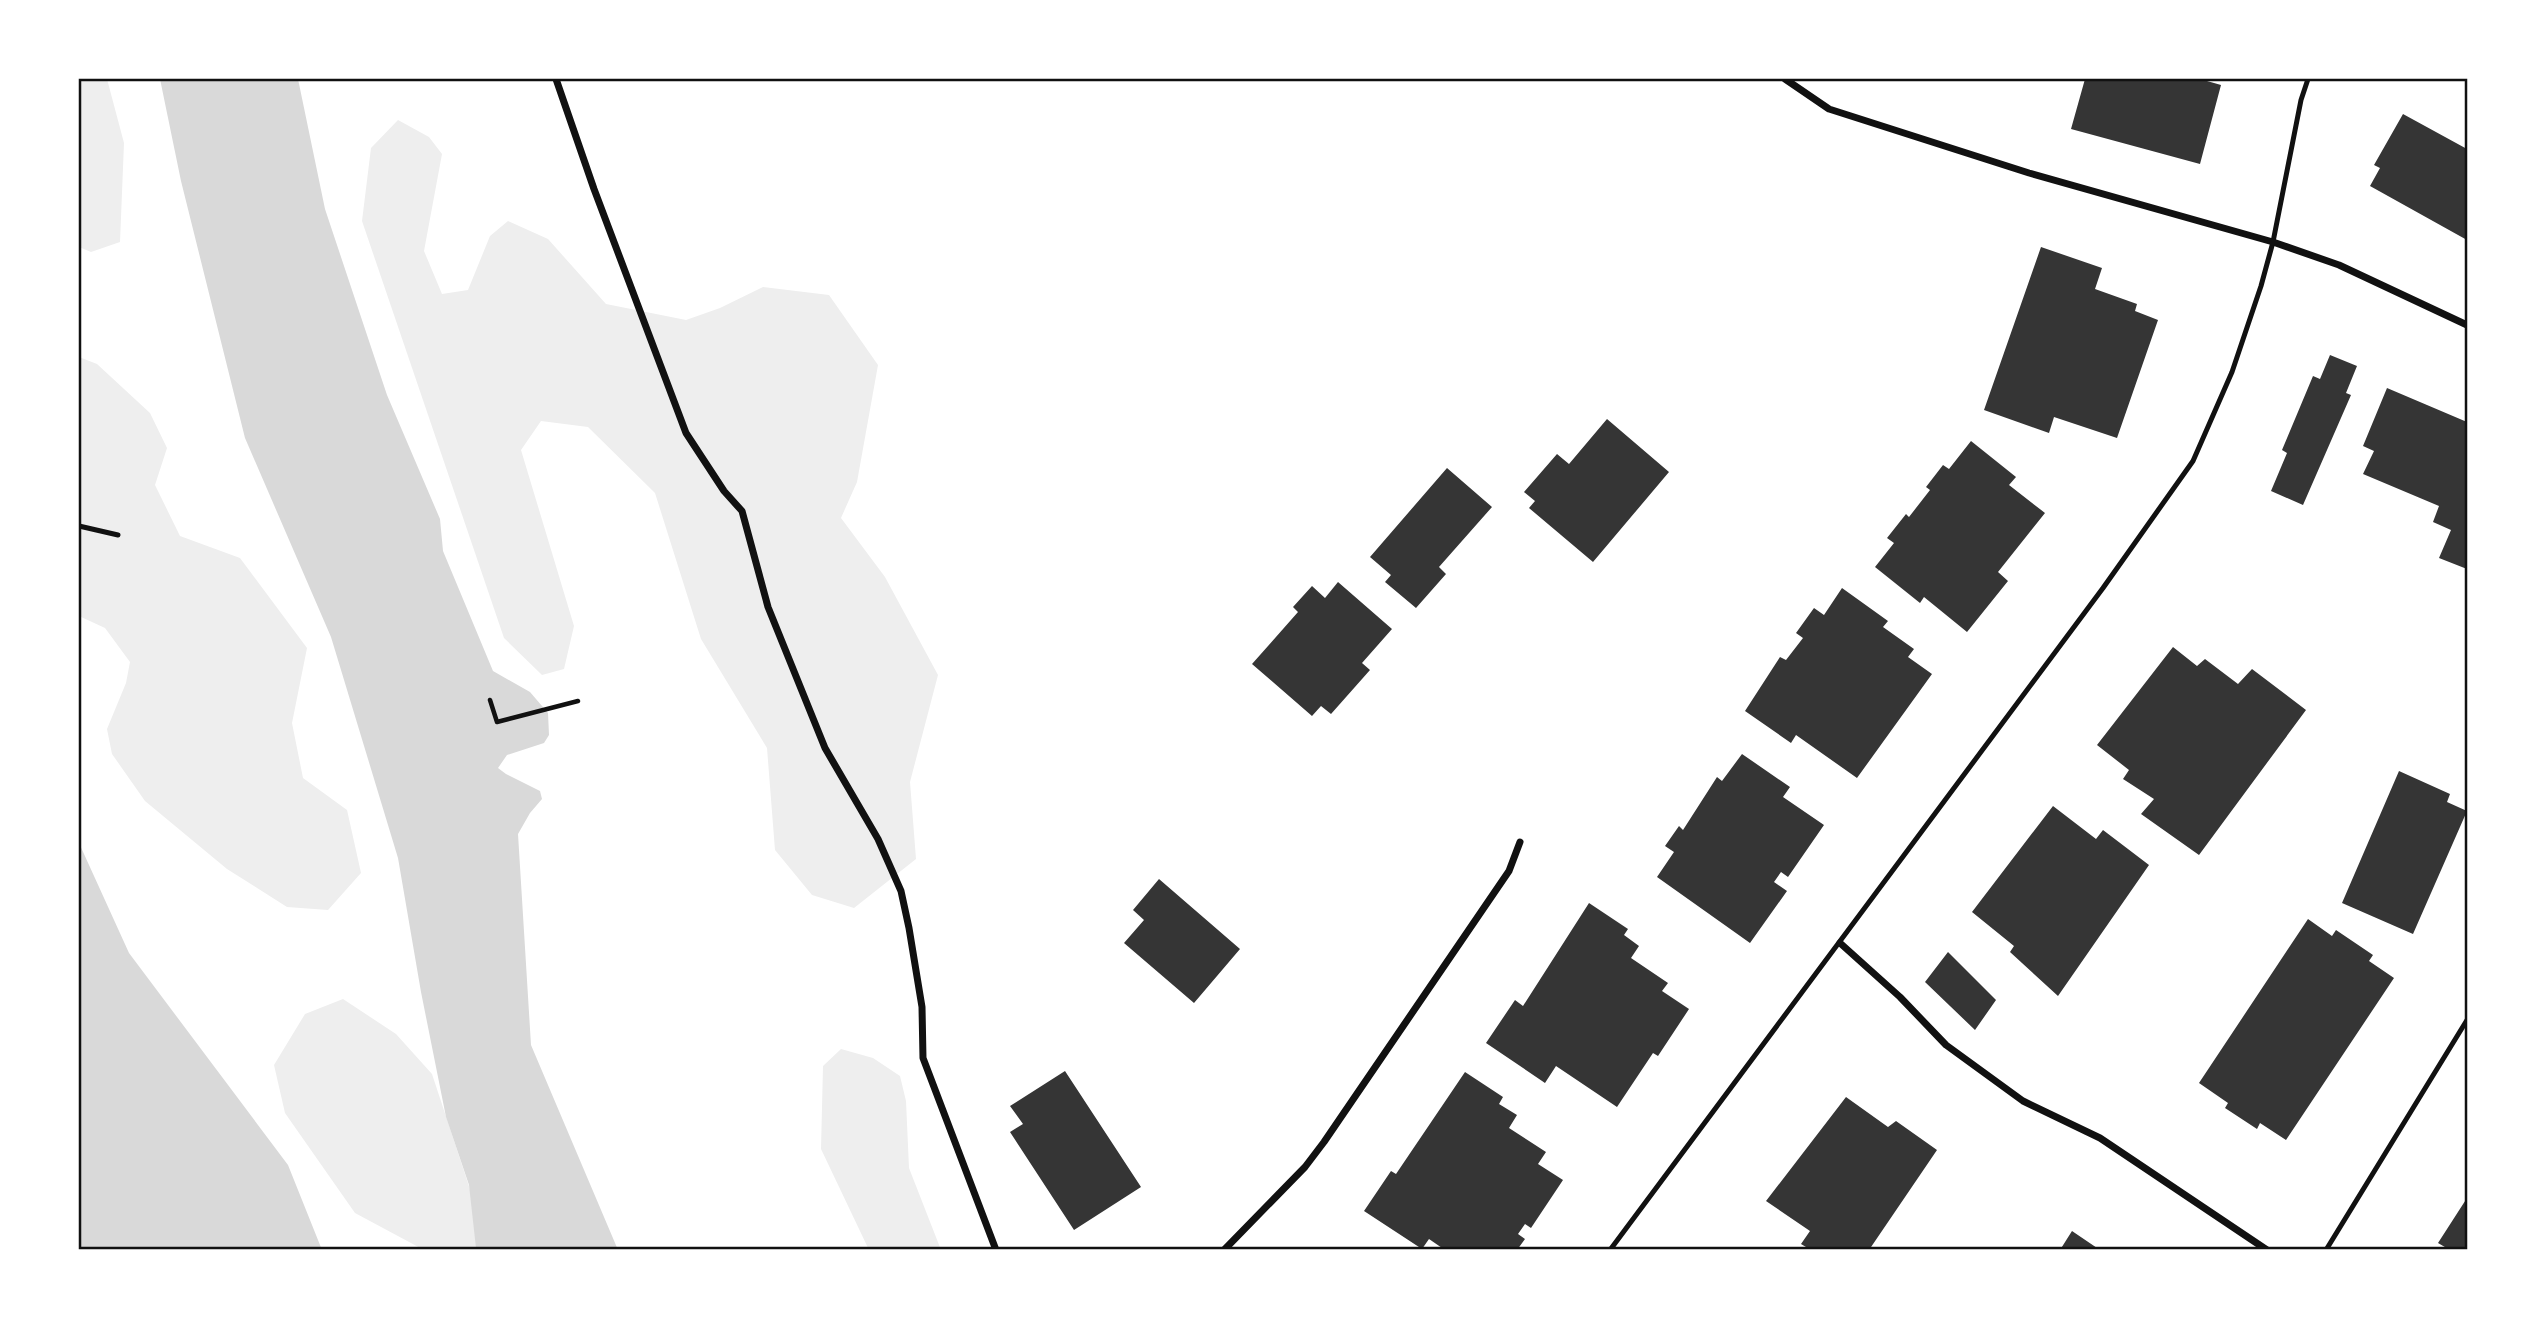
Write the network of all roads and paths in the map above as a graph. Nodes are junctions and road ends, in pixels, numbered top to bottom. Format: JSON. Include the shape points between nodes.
{"nodes":[{"id":1,"x":556,"y":79,"type":"edge"},
{"id":2,"x":1785,"y":79,"type":"edge"},
{"id":3,"x":2308,"y":79,"type":"edge"},
{"id":4,"x":2273,"y":242,"type":"junction"},
{"id":5,"x":2467,"y":325,"type":"edge"},
{"id":6,"x":79,"y":526,"type":"edge"},
{"id":7,"x":118,"y":535,"type":"dead end"},
{"id":8,"x":490,"y":700,"type":"dead end"},
{"id":9,"x":578,"y":701,"type":"dead end"},
{"id":10,"x":1520,"y":842,"type":"dead end"},
{"id":11,"x":1840,"y":943,"type":"junction"},
{"id":12,"x":2467,"y":1020,"type":"edge"},
{"id":13,"x":996,"y":1250,"type":"edge"},
{"id":14,"x":1224,"y":1250,"type":"edge"},
{"id":15,"x":1610,"y":1250,"type":"edge"},
{"id":16,"x":2267,"y":1250,"type":"edge"},
{"id":17,"x":2326,"y":1250,"type":"edge"}],
"edges":[{"from":1,"to":13,"type":"street","via":[[686,433],[742,511],[768,607],[821,737],[878,839],[901,891],[922,1007],[923,1058]]},
{"from":2,"to":4,"type":"street","via":[[1829,109],[2029,173]]},
{"from":3,"to":4,"type":"lane"},
{"from":4,"to":5,"type":"street","via":[[2339,265]]},
{"from":4,"to":11,"type":"lane","via":[[2232,372],[2193,461]]},
{"from":6,"to":7,"type":"lane"},
{"from":8,"to":9,"type":"path","via":[[497,722]]},
{"from":10,"to":14,"type":"street","via":[[1509,871],[1324,1142]]},
{"from":11,"to":15,"type":"lane"},
{"from":11,"to":16,"type":"street","via":[[1946,1045],[2023,1101],[2100,1138]]},
{"from":12,"to":17,"type":"lane"}]}
